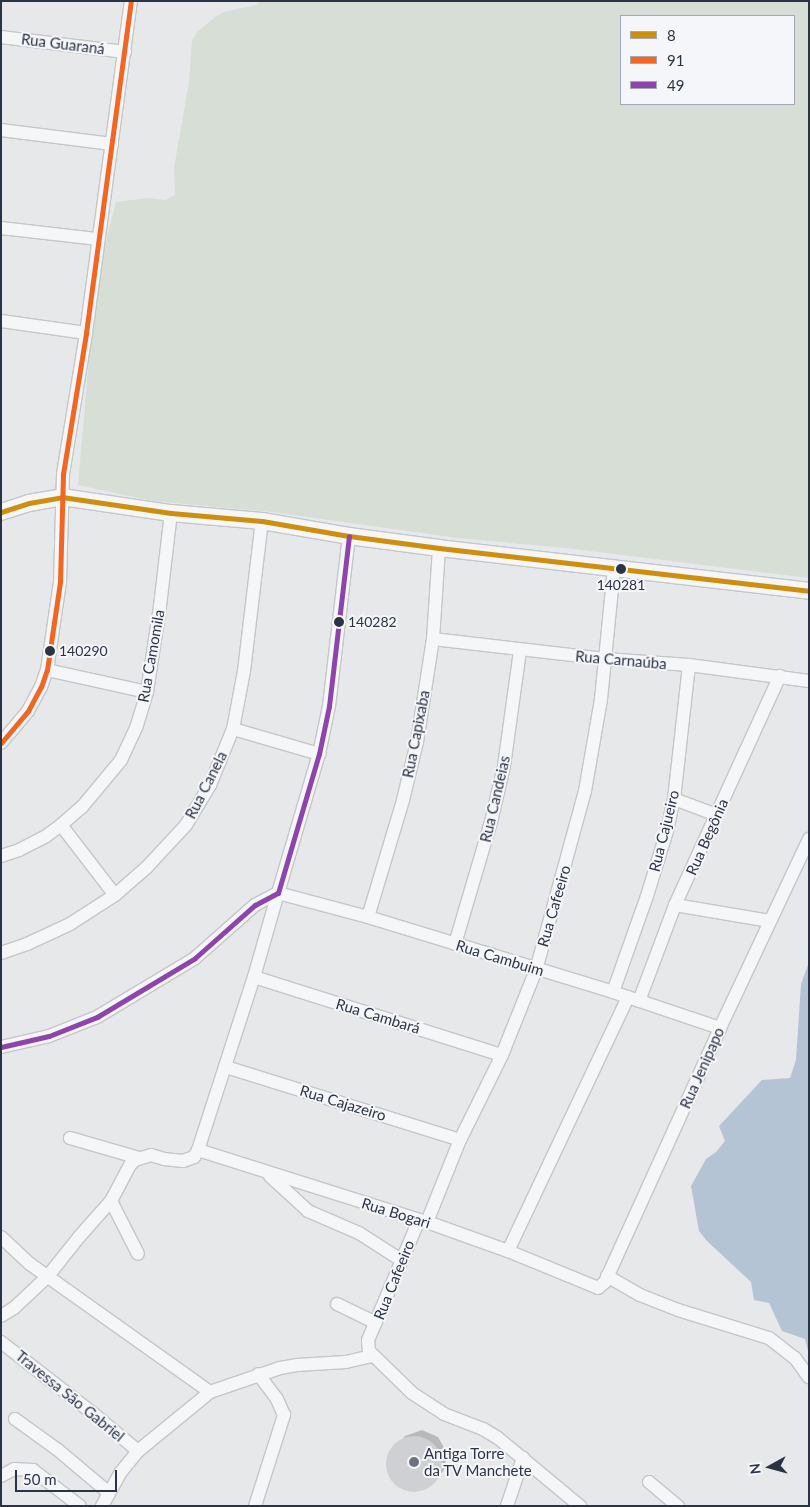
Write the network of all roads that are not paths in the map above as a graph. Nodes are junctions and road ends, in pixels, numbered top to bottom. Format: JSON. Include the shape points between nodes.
{"nodes":[{"id":1,"x":131,"y":1,"type":"edge"},
{"id":2,"x":1,"y":37,"type":"edge"},
{"id":3,"x":125,"y":52,"type":"junction"},
{"id":4,"x":1,"y":130,"type":"edge"},
{"id":5,"x":112,"y":144,"type":"junction"},
{"id":6,"x":1,"y":228,"type":"edge"},
{"id":7,"x":98,"y":239,"type":"junction"},
{"id":8,"x":1,"y":321,"type":"edge"},
{"id":9,"x":86,"y":333,"type":"junction"},
{"id":10,"x":62,"y":498,"type":"junction"},
{"id":11,"x":1,"y":512,"type":"edge"},
{"id":12,"x":171,"y":513,"type":"junction"},
{"id":13,"x":262,"y":521,"type":"junction"},
{"id":14,"x":349,"y":536,"type":"junction"},
{"id":15,"x":439,"y":548,"type":"junction"},
{"id":16,"x":614,"y":570,"type":"junction"},
{"id":17,"x":809,"y":591,"type":"edge"},
{"id":18,"x":433,"y":639,"type":"junction"},
{"id":19,"x":520,"y":650,"type":"junction"},
{"id":20,"x":606,"y":659,"type":"junction"},
{"id":21,"x":689,"y":665,"type":"junction"},
{"id":22,"x":47,"y":670,"type":"junction"},
{"id":23,"x":780,"y":676,"type":"junction"},
{"id":24,"x":809,"y":681,"type":"edge"},
{"id":25,"x":147,"y":692,"type":"junction"},
{"id":26,"x":233,"y":729,"type":"junction"},
{"id":27,"x":1,"y":743,"type":"edge"},
{"id":28,"x":319,"y":754,"type":"junction"},
{"id":29,"x":674,"y":799,"type":"junction"},
{"id":30,"x":717,"y":815,"type":"junction"},
{"id":31,"x":61,"y":826,"type":"junction"},
{"id":32,"x":809,"y":839,"type":"edge"},
{"id":33,"x":1,"y":856,"type":"edge"},
{"id":34,"x":278,"y":893,"type":"junction"},
{"id":35,"x":115,"y":895,"type":"junction"},
{"id":36,"x":675,"y":905,"type":"junction"},
{"id":37,"x":368,"y":917,"type":"junction"},
{"id":38,"x":770,"y":920,"type":"junction"},
{"id":39,"x":455,"y":944,"type":"junction"},
{"id":40,"x":1,"y":953,"type":"edge"},
{"id":41,"x":536,"y":970,"type":"junction"},
{"id":42,"x":254,"y":977,"type":"junction"},
{"id":43,"x":613,"y":992,"type":"junction"},
{"id":44,"x":634,"y":999,"type":"junction"},
{"id":45,"x":720,"y":1028,"type":"junction"},
{"id":46,"x":1,"y":1047,"type":"edge"},
{"id":47,"x":502,"y":1055,"type":"junction"},
{"id":48,"x":226,"y":1067,"type":"junction"},
{"id":49,"x":70,"y":1138,"type":"dead end"},
{"id":50,"x":460,"y":1140,"type":"junction"},
{"id":51,"x":198,"y":1150,"type":"junction"},
{"id":52,"x":134,"y":1161,"type":"junction"},
{"id":53,"x":267,"y":1173,"type":"junction"},
{"id":54,"x":111,"y":1201,"type":"junction"},
{"id":55,"x":422,"y":1221,"type":"junction"},
{"id":56,"x":1,"y":1237,"type":"edge"},
{"id":57,"x":508,"y":1251,"type":"junction"},
{"id":58,"x":138,"y":1254,"type":"dead end"},
{"id":59,"x":401,"y":1260,"type":"junction"},
{"id":60,"x":48,"y":1276,"type":"junction"},
{"id":61,"x":607,"y":1276,"type":"junction"},
{"id":62,"x":338,"y":1304,"type":"dead end"},
{"id":63,"x":1,"y":1316,"type":"edge"},
{"id":64,"x":376,"y":1323,"type":"junction"},
{"id":65,"x":1,"y":1342,"type":"edge"},
{"id":66,"x":373,"y":1356,"type":"junction"},
{"id":67,"x":258,"y":1374,"type":"junction"},
{"id":68,"x":809,"y":1378,"type":"edge"},
{"id":69,"x":210,"y":1392,"type":"junction"},
{"id":70,"x":15,"y":1419,"type":"dead end"},
{"id":71,"x":138,"y":1452,"type":"junction"},
{"id":72,"x":523,"y":1458,"type":"junction"},
{"id":73,"x":1,"y":1476,"type":"edge"},
{"id":74,"x":649,"y":1482,"type":"dead end"},
{"id":75,"x":109,"y":1493,"type":"junction"},
{"id":76,"x":80,"y":1506,"type":"edge"},
{"id":77,"x":102,"y":1506,"type":"edge"},
{"id":78,"x":255,"y":1506,"type":"edge"},
{"id":79,"x":507,"y":1506,"type":"edge"},
{"id":80,"x":580,"y":1506,"type":"edge"},
{"id":81,"x":678,"y":1506,"type":"edge"}],
"edges":[{"from":1,"to":3,"type":"street"},
{"from":2,"to":3,"type":"street","name":"Rua Guaraná"},
{"from":3,"to":5,"type":"street"},
{"from":4,"to":5,"type":"street"},
{"from":5,"to":7,"type":"street"},
{"from":6,"to":7,"type":"street"},
{"from":7,"to":9,"type":"street"},
{"from":8,"to":9,"type":"street"},
{"from":9,"to":10,"type":"street"},
{"from":10,"to":11,"type":"street","via":[[29,503]]},
{"from":10,"to":12,"type":"street"},
{"from":10,"to":22,"type":"street","via":[[60,582]]},
{"from":12,"to":13,"type":"street"},
{"from":12,"to":25,"type":"street","name":"Rua Camomila"},
{"from":13,"to":14,"type":"street"},
{"from":13,"to":26,"type":"street","name":"Rua Canela","via":[[244,671]]},
{"from":14,"to":15,"type":"street"},
{"from":14,"to":28,"type":"street","via":[[329,706]]},
{"from":15,"to":16,"type":"street"},
{"from":15,"to":18,"type":"street","name":"Rua Capixaba"},
{"from":16,"to":17,"type":"street"},
{"from":16,"to":20,"type":"street","name":"Rua Cafeeiro"},
{"from":18,"to":19,"type":"street","name":"Rua Carnaúba"},
{"from":18,"to":37,"type":"street","name":"Rua Capixaba","via":[[417,742]]},
{"from":19,"to":20,"type":"street","name":"Rua Carnaúba"},
{"from":19,"to":39,"type":"street","name":"Rua Candeias","via":[[504,766]]},
{"from":20,"to":21,"type":"street","name":"Rua Carnaúba"},
{"from":20,"to":41,"type":"street","name":"Rua Cafeeiro","via":[[585,791]]},
{"from":21,"to":23,"type":"street","name":"Rua Carnaúba"},
{"from":21,"to":29,"type":"street","name":"Rua Cajueiro"},
{"from":22,"to":25,"type":"street"},
{"from":22,"to":27,"type":"street","via":[[28,711]]},
{"from":23,"to":24,"type":"street","name":"Rua Carnaúba"},
{"from":23,"to":30,"type":"street","name":"Rua Begônia"},
{"from":25,"to":31,"type":"street","name":"Rua Camomila","via":[[121,760],[82,807]]},
{"from":26,"to":28,"type":"street"},
{"from":26,"to":35,"type":"street","name":"Rua Canela","via":[[210,785],[186,825],[147,867]]},
{"from":28,"to":34,"type":"street"},
{"from":29,"to":30,"type":"street"},
{"from":29,"to":43,"type":"street","name":"Rua Cajueiro","via":[[647,896]]},
{"from":30,"to":36,"type":"street","name":"Rua Begônia"},
{"from":31,"to":33,"type":"street","name":"Rua Camomila","via":[[19,850]]},
{"from":31,"to":35,"type":"street"},
{"from":32,"to":38,"type":"street","name":"Rua Jenipapo"},
{"from":34,"to":37,"type":"street","name":"Rua Cambuim"},
{"from":34,"to":42,"type":"street"},
{"from":34,"to":46,"type":"street","via":[[255,905],[195,958],[106,1012],[49,1036]]},
{"from":35,"to":40,"type":"street","name":"Rua Canela","via":[[70,924]]},
{"from":36,"to":38,"type":"street"},
{"from":36,"to":44,"type":"street","name":"Rua Begônia"},
{"from":37,"to":39,"type":"street","name":"Rua Cambuim"},
{"from":38,"to":45,"type":"street","name":"Rua Jenipapo"},
{"from":39,"to":41,"type":"street","name":"Rua Cambuim"},
{"from":41,"to":43,"type":"street","name":"Rua Cambuim"},
{"from":41,"to":47,"type":"street","name":"Rua Cafeeiro"},
{"from":42,"to":47,"type":"street","name":"Rua Cambará"},
{"from":42,"to":48,"type":"street"},
{"from":43,"to":44,"type":"street","name":"Rua Cambuim"},
{"from":44,"to":45,"type":"street","name":"Rua Cambuim"},
{"from":44,"to":57,"type":"street"},
{"from":45,"to":61,"type":"street","name":"Rua Jenipapo"},
{"from":47,"to":50,"type":"street","name":"Rua Cafeeiro"},
{"from":48,"to":50,"type":"street","name":"Rua Cajazeiro"},
{"from":48,"to":51,"type":"street"},
{"from":49,"to":52,"type":"street"},
{"from":50,"to":55,"type":"street","name":"Rua Cafeeiro"},
{"from":51,"to":52,"type":"street","via":[[194,1157],[183,1161],[150,1155]]},
{"from":51,"to":53,"type":"street","name":"Rua Bogari"},
{"from":52,"to":54,"type":"street"},
{"from":53,"to":55,"type":"street","name":"Rua Bogari"},
{"from":53,"to":59,"type":"street","via":[[308,1211],[352,1230]]},
{"from":54,"to":58,"type":"street"},
{"from":54,"to":60,"type":"street"},
{"from":55,"to":57,"type":"street","name":"Rua Bogari"},
{"from":55,"to":59,"type":"street","name":"Rua Cafeeiro"},
{"from":56,"to":60,"type":"street"},
{"from":57,"to":61,"type":"street","name":"Rua Bogari","via":[[591,1287],[598,1288]]},
{"from":59,"to":64,"type":"street","name":"Rua Cafeeiro"},
{"from":60,"to":63,"type":"street"},
{"from":60,"to":69,"type":"street"},
{"from":61,"to":68,"type":"street","via":[[640,1295],[678,1310],[769,1338],[795,1358]]},
{"from":62,"to":64,"type":"street"},
{"from":64,"to":66,"type":"street","name":"Rua Cafeeiro","via":[[368,1340]]},
{"from":65,"to":71,"type":"street","name":"Travessa São Gabriel"},
{"from":66,"to":67,"type":"street","via":[[346,1362],[297,1365]]},
{"from":66,"to":72,"type":"street","via":[[430,1406],[484,1430]]},
{"from":67,"to":69,"type":"street"},
{"from":67,"to":78,"type":"street","via":[[277,1399],[284,1415]]},
{"from":69,"to":71,"type":"street"},
{"from":70,"to":75,"type":"street"},
{"from":71,"to":75,"type":"street"},
{"from":72,"to":79,"type":"street"},
{"from":72,"to":80,"type":"street"},
{"from":73,"to":76,"type":"street","via":[[14,1469],[33,1470]]},
{"from":74,"to":81,"type":"street"},
{"from":75,"to":77,"type":"street"}]}
